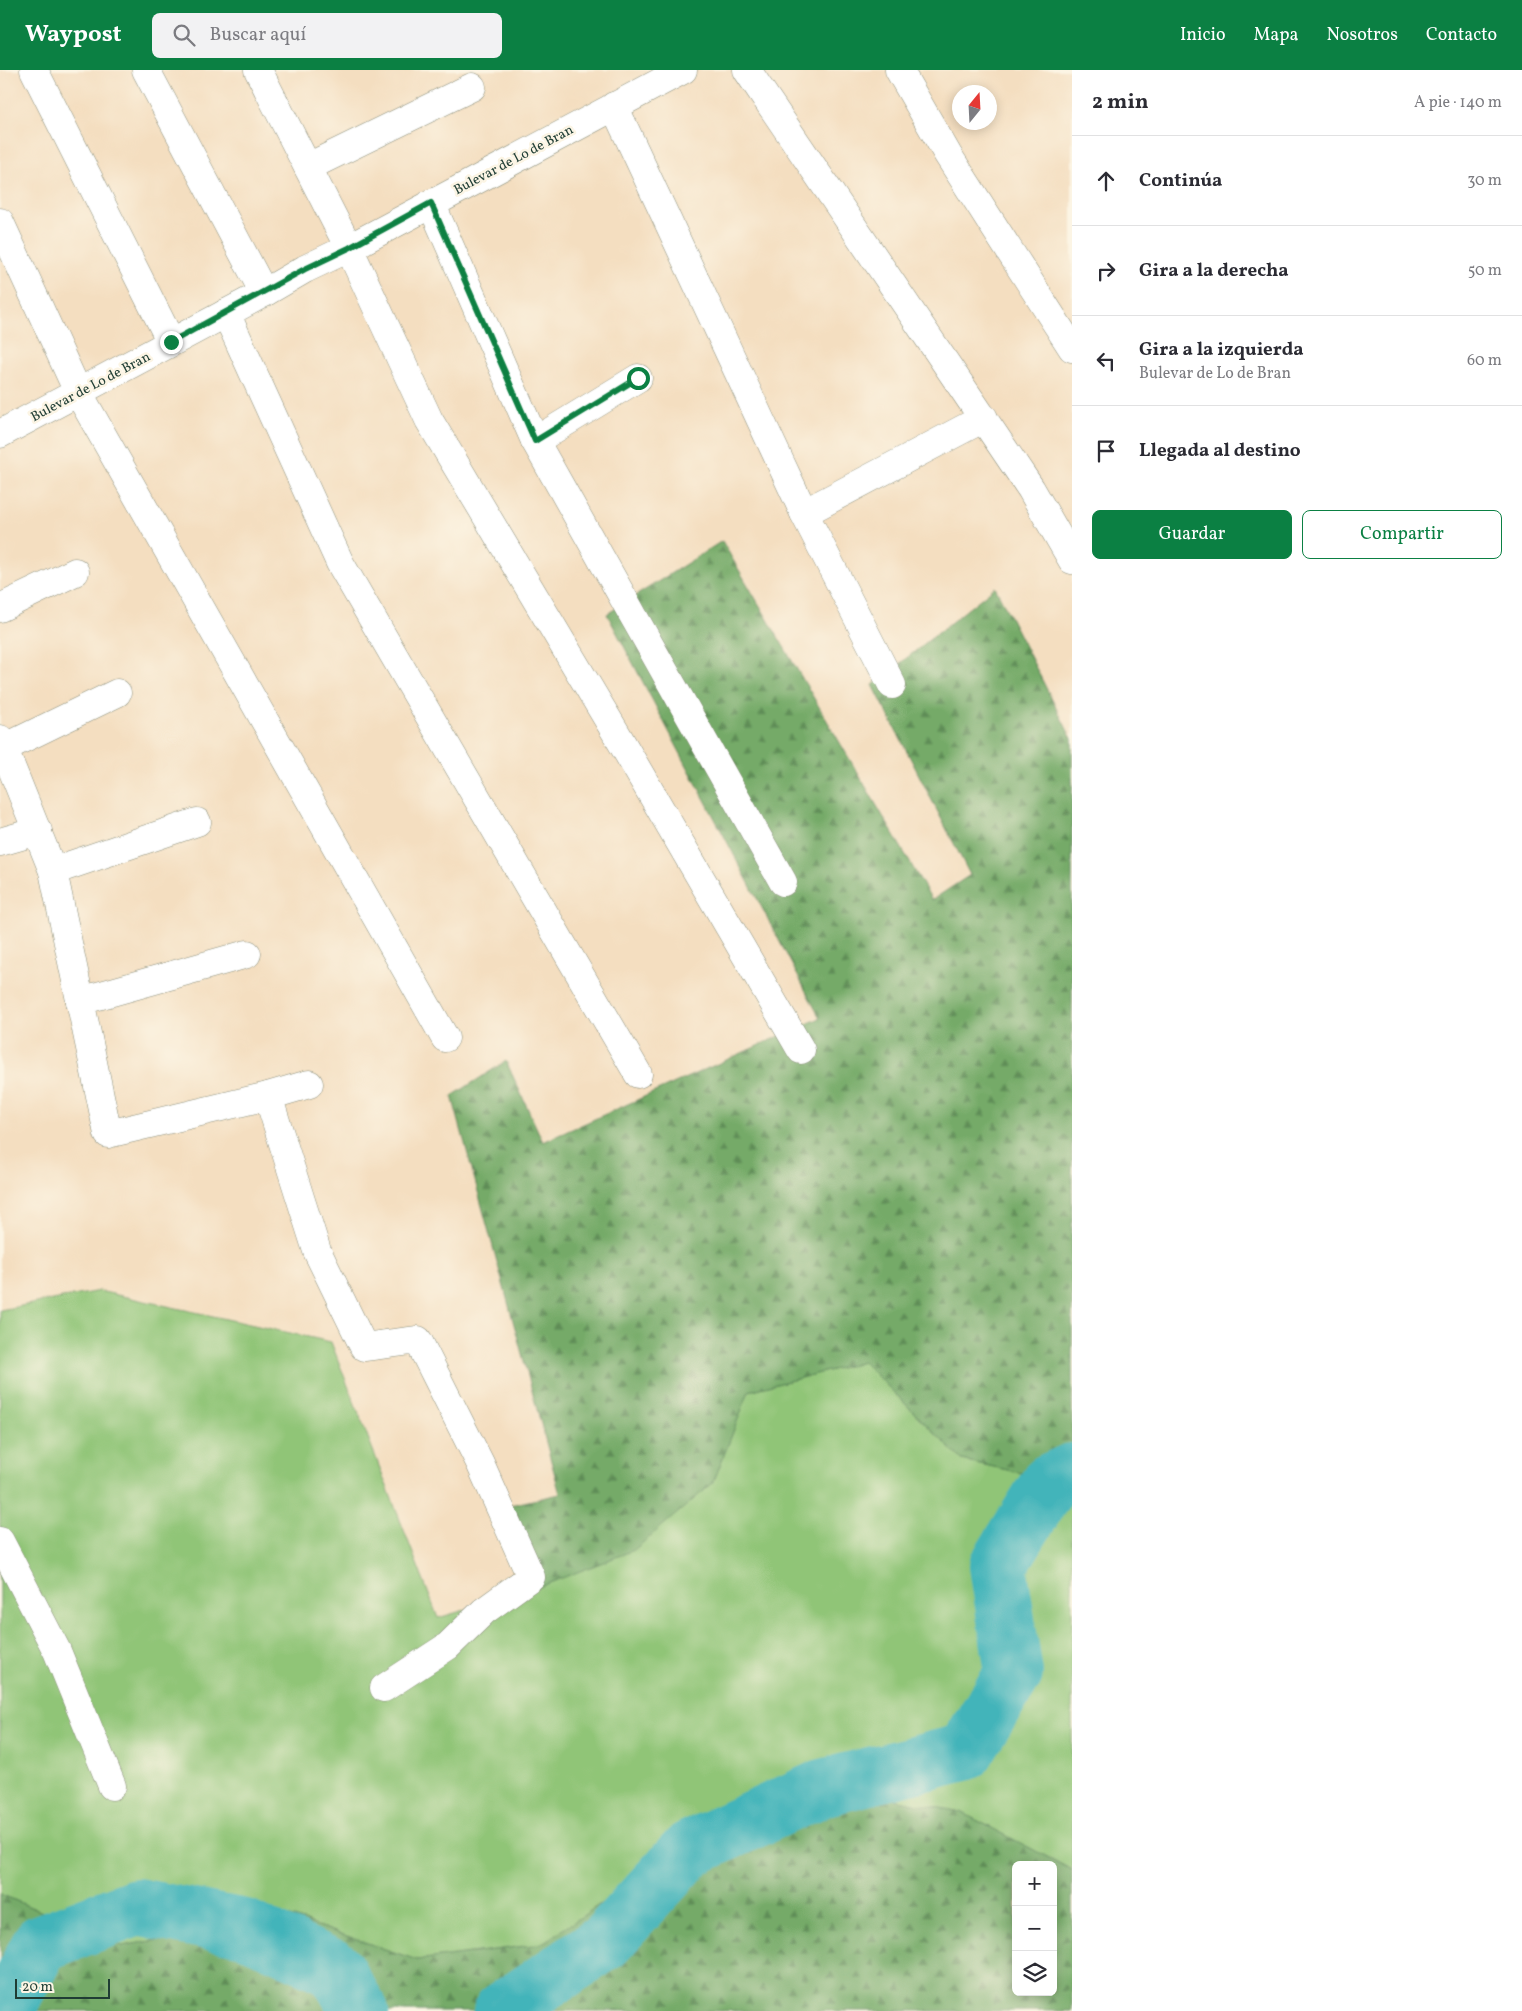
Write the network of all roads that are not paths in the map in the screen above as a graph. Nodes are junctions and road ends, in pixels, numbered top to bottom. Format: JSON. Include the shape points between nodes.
{"nodes":[{"id":1,"x":34,"y":70,"type":"edge"},
{"id":2,"x":146,"y":70,"type":"edge"},
{"id":3,"x":683,"y":70,"type":"edge"},
{"id":4,"x":747,"y":70,"type":"edge"},
{"id":5,"x":898,"y":70,"type":"edge"},
{"id":6,"x":262,"y":71,"type":"edge"},
{"id":7,"x":472,"y":87,"type":"dead end"},
{"id":8,"x":614,"y":106,"type":"junction"},
{"id":9,"x":308,"y":167,"type":"junction"},
{"id":10,"x":431,"y":203,"type":"junction"},
{"id":11,"x":0,"y":222,"type":"edge"},
{"id":12,"x":349,"y":248,"type":"junction"},
{"id":13,"x":264,"y":293,"type":"junction"},
{"id":14,"x":226,"y":314,"type":"junction"},
{"id":15,"x":171,"y":342,"type":"junction"},
{"id":16,"x":1072,"y":348,"type":"edge"},
{"id":17,"x":638,"y":378,"type":"dead end"},
{"id":18,"x":78,"y":392,"type":"junction"},
{"id":19,"x":984,"y":418,"type":"junction"},
{"id":20,"x":0,"y":434,"type":"edge"},
{"id":21,"x":535,"y":441,"type":"junction"},
{"id":22,"x":804,"y":514,"type":"junction"},
{"id":23,"x":1072,"y":560,"type":"edge"},
{"id":24,"x":75,"y":572,"type":"dead end"},
{"id":25,"x":0,"y":608,"type":"edge"},
{"id":26,"x":892,"y":685,"type":"dead end"},
{"id":27,"x":118,"y":693,"type":"dead end"},
{"id":28,"x":2,"y":743,"type":"edge"},
{"id":29,"x":197,"y":822,"type":"dead end"},
{"id":30,"x":38,"y":831,"type":"junction"},
{"id":31,"x":0,"y":842,"type":"edge"},
{"id":32,"x":52,"y":871,"type":"junction"},
{"id":33,"x":783,"y":882,"type":"dead end"},
{"id":34,"x":247,"y":954,"type":"dead end"},
{"id":35,"x":80,"y":1001,"type":"junction"},
{"id":36,"x":445,"y":1038,"type":"dead end"},
{"id":37,"x":801,"y":1050,"type":"dead end"},
{"id":38,"x":638,"y":1074,"type":"dead end"},
{"id":39,"x":309,"y":1084,"type":"dead end"},
{"id":40,"x":268,"y":1096,"type":"junction"},
{"id":41,"x":0,"y":1542,"type":"edge"},
{"id":42,"x":384,"y":1688,"type":"dead end"},
{"id":43,"x":112,"y":1786,"type":"dead end"}],
"edges":[{"from":1,"to":15,"type":"street"},
{"from":2,"to":13,"type":"street"},
{"from":3,"to":8,"type":"street","name":"Bulevar de Lo de Bran"},
{"from":4,"to":19,"type":"street"},
{"from":5,"to":16,"type":"street","via":[[948,156]]},
{"from":6,"to":9,"type":"street"},
{"from":7,"to":9,"type":"street"},
{"from":8,"to":10,"type":"street","name":"Bulevar de Lo de Bran"},
{"from":8,"to":22,"type":"street"},
{"from":9,"to":12,"type":"street"},
{"from":10,"to":12,"type":"street","name":"Bulevar de Lo de Bran"},
{"from":10,"to":21,"type":"street"},
{"from":11,"to":18,"type":"street"},
{"from":12,"to":13,"type":"street","name":"Bulevar de Lo de Bran"},
{"from":12,"to":37,"type":"street","via":[[429,420]]},
{"from":13,"to":14,"type":"street","name":"Bulevar de Lo de Bran"},
{"from":14,"to":15,"type":"street","name":"Bulevar de Lo de Bran"},
{"from":14,"to":38,"type":"street","via":[[340,563]]},
{"from":15,"to":18,"type":"street","name":"Bulevar de Lo de Bran"},
{"from":17,"to":21,"type":"street"},
{"from":18,"to":20,"type":"street","name":"Bulevar de Lo de Bran"},
{"from":18,"to":36,"type":"street"},
{"from":19,"to":22,"type":"street"},
{"from":19,"to":23,"type":"street","via":[[1031,489]]},
{"from":21,"to":33,"type":"street"},
{"from":22,"to":26,"type":"street"},
{"from":24,"to":25,"type":"street"},
{"from":27,"to":28,"type":"street"},
{"from":28,"to":30,"type":"street"},
{"from":29,"to":32,"type":"street"},
{"from":30,"to":31,"type":"street"},
{"from":30,"to":32,"type":"street"},
{"from":32,"to":35,"type":"street"},
{"from":34,"to":35,"type":"street"},
{"from":35,"to":40,"type":"street","via":[[108,1134]]},
{"from":39,"to":40,"type":"street"},
{"from":40,"to":42,"type":"street","via":[[317,1251],[364,1347],[418,1340],[480,1463],[531,1577],[484,1611],[448,1646]]},
{"from":41,"to":43,"type":"street","via":[[57,1651]]}]}
